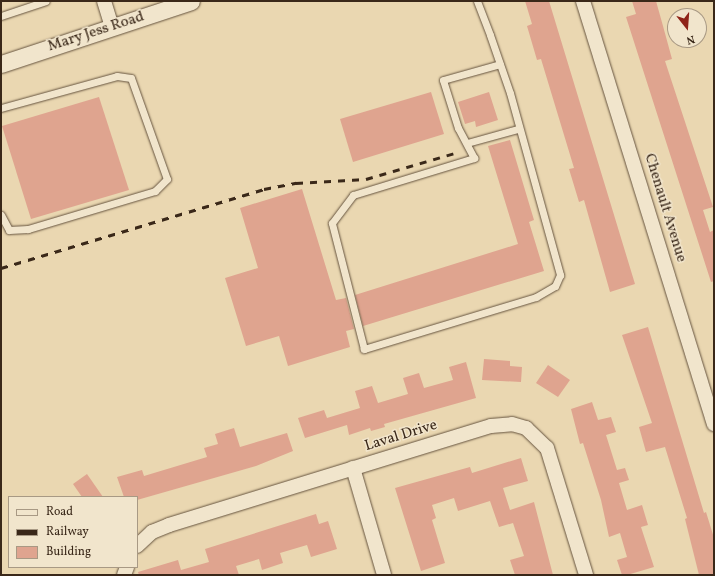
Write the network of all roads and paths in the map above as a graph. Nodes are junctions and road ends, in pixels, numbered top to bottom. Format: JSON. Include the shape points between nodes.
{"nodes":[{"id":1,"x":46,"y":1,"type":"edge"},
{"id":2,"x":104,"y":1,"type":"edge"},
{"id":3,"x":191,"y":1,"type":"edge"},
{"id":4,"x":477,"y":1,"type":"edge"},
{"id":5,"x":583,"y":1,"type":"edge"},
{"id":6,"x":1,"y":16,"type":"edge"},
{"id":7,"x":112,"y":27,"type":"junction"},
{"id":8,"x":1,"y":64,"type":"edge"},
{"id":9,"x":500,"y":64,"type":"junction"},
{"id":10,"x":1,"y":108,"type":"edge"},
{"id":11,"x":518,"y":129,"type":"junction"},
{"id":12,"x":467,"y":143,"type":"junction"},
{"id":13,"x":1,"y":215,"type":"edge"},
{"id":14,"x":714,"y":424,"type":"edge"},
{"id":15,"x":353,"y":468,"type":"junction"},
{"id":16,"x":138,"y":545,"type":"edge"},
{"id":17,"x":384,"y":575,"type":"edge"},
{"id":18,"x":586,"y":575,"type":"edge"}],
"edges":[{"from":1,"to":6,"type":"lane"},
{"from":2,"to":7,"type":"street"},
{"from":3,"to":7,"type":"street","name":"Mary Jess Road"},
{"from":4,"to":9,"type":"lane"},
{"from":5,"to":14,"type":"street","name":"Chenault Avenue"},
{"from":7,"to":8,"type":"street","name":"Mary Jess Road"},
{"from":9,"to":11,"type":"lane"},
{"from":9,"to":12,"type":"lane","via":[[443,80],[458,128]]},
{"from":10,"to":13,"type":"lane","via":[[117,76],[131,78],[167,179],[155,191],[28,229],[9,230]]},
{"from":11,"to":12,"type":"lane"},
{"from":11,"to":12,"type":"lane","via":[[559,266],[555,286],[536,297],[364,349],[332,224],[353,195],[474,158]]},
{"from":15,"to":16,"type":"street","name":"Laval Drive","via":[[170,525],[152,532]]},
{"from":15,"to":17,"type":"street"},
{"from":15,"to":18,"type":"street","name":"Laval Drive","via":[[491,426],[512,424],[526,428],[546,448]]}]}
